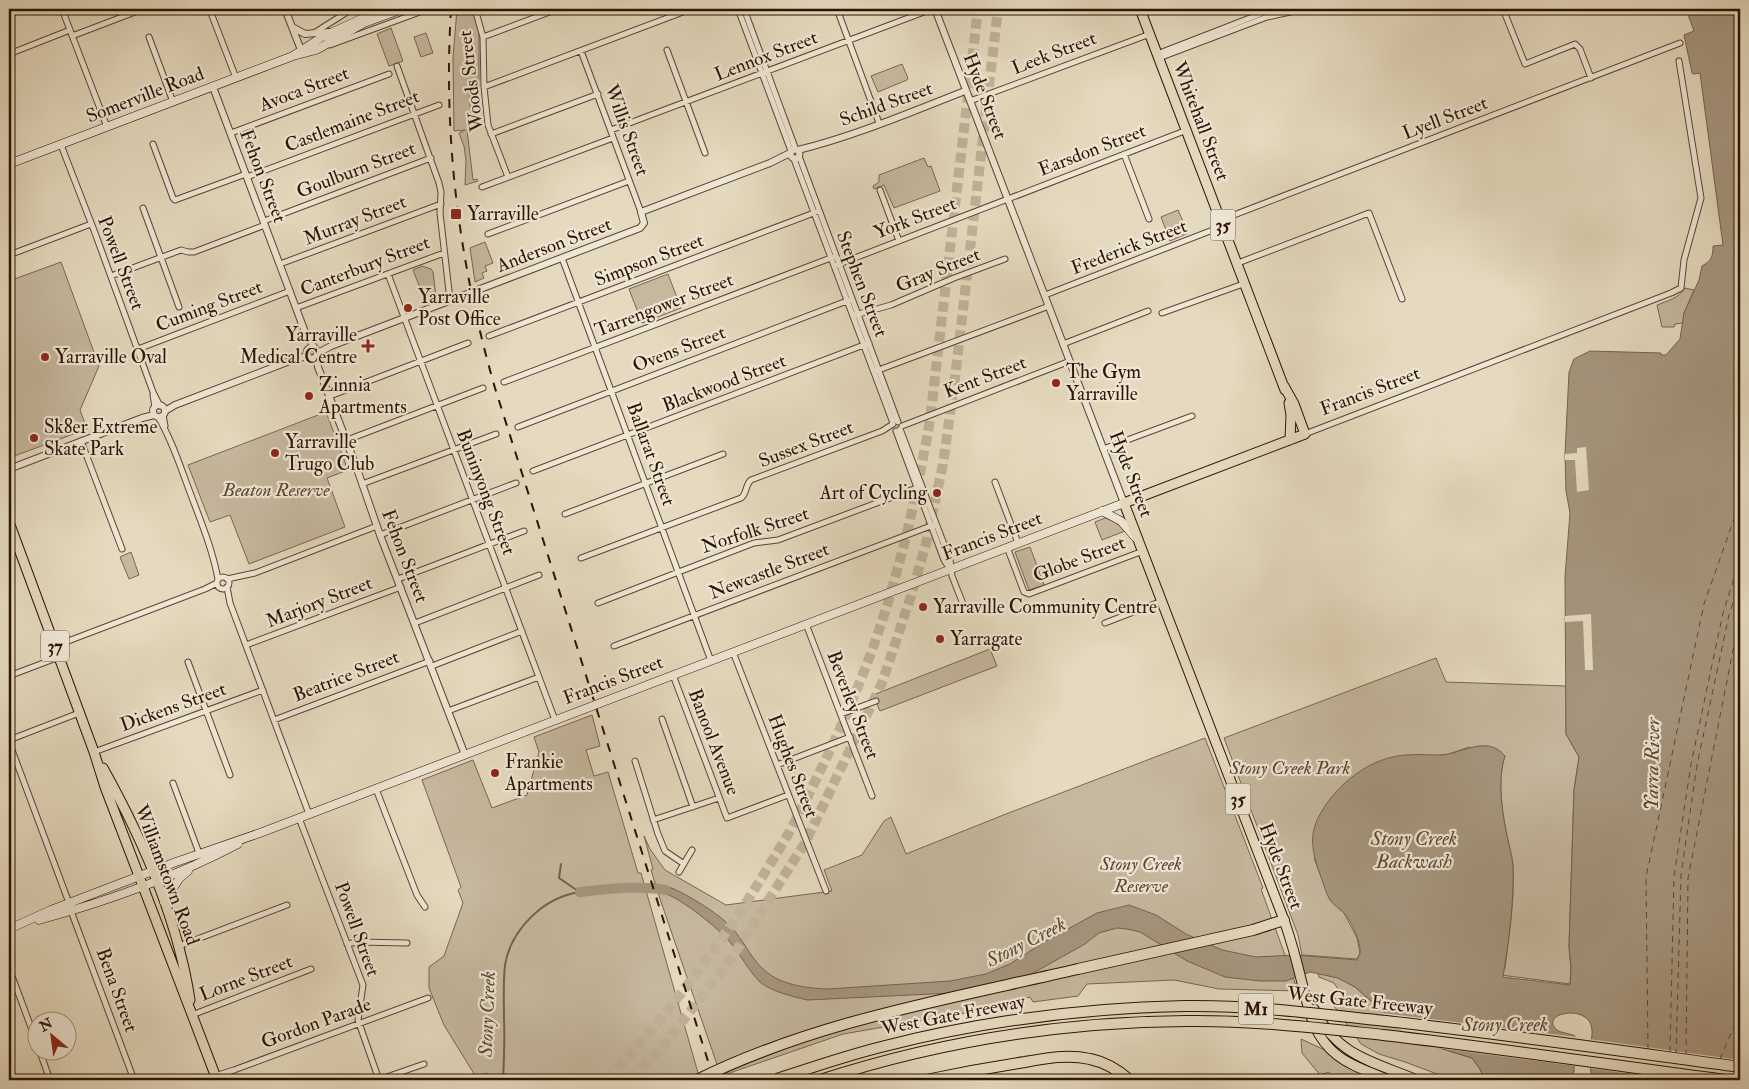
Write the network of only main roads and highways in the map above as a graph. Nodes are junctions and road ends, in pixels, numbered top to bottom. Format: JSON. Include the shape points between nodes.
{"nodes":[{"id":1,"x":388,"y":9,"type":"edge"},
{"id":2,"x":402,"y":9,"type":"edge"},
{"id":3,"x":1140,"y":9,"type":"edge"},
{"id":4,"x":302,"y":52,"type":"junction"},
{"id":5,"x":9,"y":164,"type":"edge"},
{"id":6,"x":1284,"y":386,"type":"junction"},
{"id":7,"x":1305,"y":434,"type":"joint"},
{"id":8,"x":1290,"y":440,"type":"junction"},
{"id":9,"x":1124,"y":503,"type":"junction"},
{"id":10,"x":1102,"y":511,"type":"junction"},
{"id":11,"x":9,"y":522,"type":"edge"},
{"id":12,"x":12,"y":542,"type":"edge"},
{"id":13,"x":1141,"y":547,"type":"junction"},
{"id":14,"x":94,"y":752,"type":"junction"},
{"id":15,"x":260,"y":833,"type":"junction"},
{"id":16,"x":191,"y":868,"type":"junction"},
{"id":17,"x":152,"y":871,"type":"junction"},
{"id":18,"x":140,"y":876,"type":"junction"},
{"id":19,"x":156,"y":881,"type":"junction"},
{"id":20,"x":143,"y":886,"type":"junction"},
{"id":21,"x":164,"y":902,"type":"junction"},
{"id":22,"x":70,"y":907,"type":"junction"},
{"id":23,"x":1284,"y":920,"type":"junction"},
{"id":24,"x":9,"y":929,"type":"edge"},
{"id":25,"x":1302,"y":980,"type":"junction"},
{"id":26,"x":192,"y":1015,"type":"junction"},
{"id":27,"x":1740,"y":1067,"type":"edge"},
{"id":28,"x":1395,"y":1076,"type":"edge"},
{"id":29,"x":1377,"y":1077,"type":"edge"},
{"id":30,"x":216,"y":1078,"type":"edge"},
{"id":31,"x":697,"y":1080,"type":"edge"},
{"id":32,"x":774,"y":1080,"type":"edge"},
{"id":33,"x":820,"y":1080,"type":"edge"},
{"id":34,"x":926,"y":1080,"type":"edge"},
{"id":35,"x":1130,"y":1080,"type":"edge"},
{"id":36,"x":1389,"y":1080,"type":"edge"},
{"id":37,"x":1417,"y":1080,"type":"edge"},
{"id":38,"x":1725,"y":1080,"type":"edge"}],
"edges":[{"from":1,"to":4,"type":"main road","name":"Somerville Road","via":[[335,31]]},
{"from":2,"to":4,"type":"main road","name":"Somerville Road","via":[[355,28],[316,50]]},
{"from":3,"to":6,"type":"main road","name":"Whitehall Street","number":"35"},
{"from":4,"to":5,"type":"main road","name":"Somerville Road"},
{"from":6,"to":7,"type":"main road","name":"Whitehall Street","number":"35"},
{"from":6,"to":8,"type":"main road","name":"Whitehall Street","number":"35","via":[[1291,415]]},
{"from":7,"to":8,"type":"main road","name":"Francis Street"},
{"from":8,"to":9,"type":"main road","name":"Francis Street"},
{"from":9,"to":10,"type":"main road","name":"Francis Street"},
{"from":9,"to":13,"type":"main road","name":"Hyde Street","number":"35"},
{"from":10,"to":13,"type":"main road","via":[[1121,521]]},
{"from":10,"to":15,"type":"main road","name":"Francis Street"},
{"from":11,"to":12,"type":"main road","name":"Williamstown Road","number":"37"},
{"from":12,"to":14,"type":"main road","name":"Williamstown Road","number":"37"},
{"from":13,"to":23,"type":"main road","name":"Hyde Street","number":"35"},
{"from":14,"to":17,"type":"main road","name":"Williamstown Road","number":"37","via":[[130,819]]},
{"from":14,"to":18,"type":"main road","name":"Williamstown Road","number":"37"},
{"from":15,"to":16,"type":"main road","name":"Francis Street"},
{"from":15,"to":17,"type":"main road","name":"Francis Street"},
{"from":16,"to":19,"type":"main road","name":"Francis Street"},
{"from":16,"to":21,"type":"main road","via":[[179,879]]},
{"from":17,"to":18,"type":"main road","name":"Francis Street"},
{"from":17,"to":19,"type":"main road","name":"Williamstown Road","number":"37"},
{"from":18,"to":20,"type":"main road","name":"Williamstown Road","number":"37"},
{"from":18,"to":22,"type":"main road","name":"Francis Street"},
{"from":19,"to":20,"type":"main road","name":"Francis Street"},
{"from":19,"to":21,"type":"main road","name":"Williamstown Road","number":"37"},
{"from":20,"to":22,"type":"main road","name":"Francis Street"},
{"from":20,"to":26,"type":"main road","name":"Williamstown Road","number":"37"},
{"from":21,"to":26,"type":"main road","name":"Williamstown Road","number":"37","via":[[179,946]]},
{"from":22,"to":24,"type":"main road","name":"Francis Street"},
{"from":23,"to":25,"type":"main road","name":"Hyde Street","number":"35"},
{"from":23,"to":31,"type":"highway","bridge":true,"via":[[1253,930],[826,1029],[745,1058]]},
{"from":25,"to":28,"type":"main road","number":"35","via":[[1320,1020],[1337,1042]]},
{"from":25,"to":29,"type":"main road","number":"35","via":[[1312,1022],[1325,1043],[1342,1059]]},
{"from":26,"to":30,"type":"main road","name":"Williamstown Road","number":"37"},
{"from":27,"to":32,"type":"highway","name":"West Gate Freeway","number":"M1","bridge":true,"via":[[1426,1025],[1290,1011],[1186,1006],[1053,1015],[953,1030],[871,1049]]},
{"from":28,"to":36,"type":"main road"},
{"from":28,"to":37,"type":"main road","number":"35"},
{"from":29,"to":36,"type":"main road","number":"35"},
{"from":33,"to":38,"type":"highway","name":"West Gate Freeway","number":"M1","bridge":true,"via":[[890,1060],[1003,1037],[1090,1026],[1186,1021],[1380,1035]]},
{"from":34,"to":35,"type":"highway","via":[[1008,1064],[1067,1057],[1099,1062]]}]}
